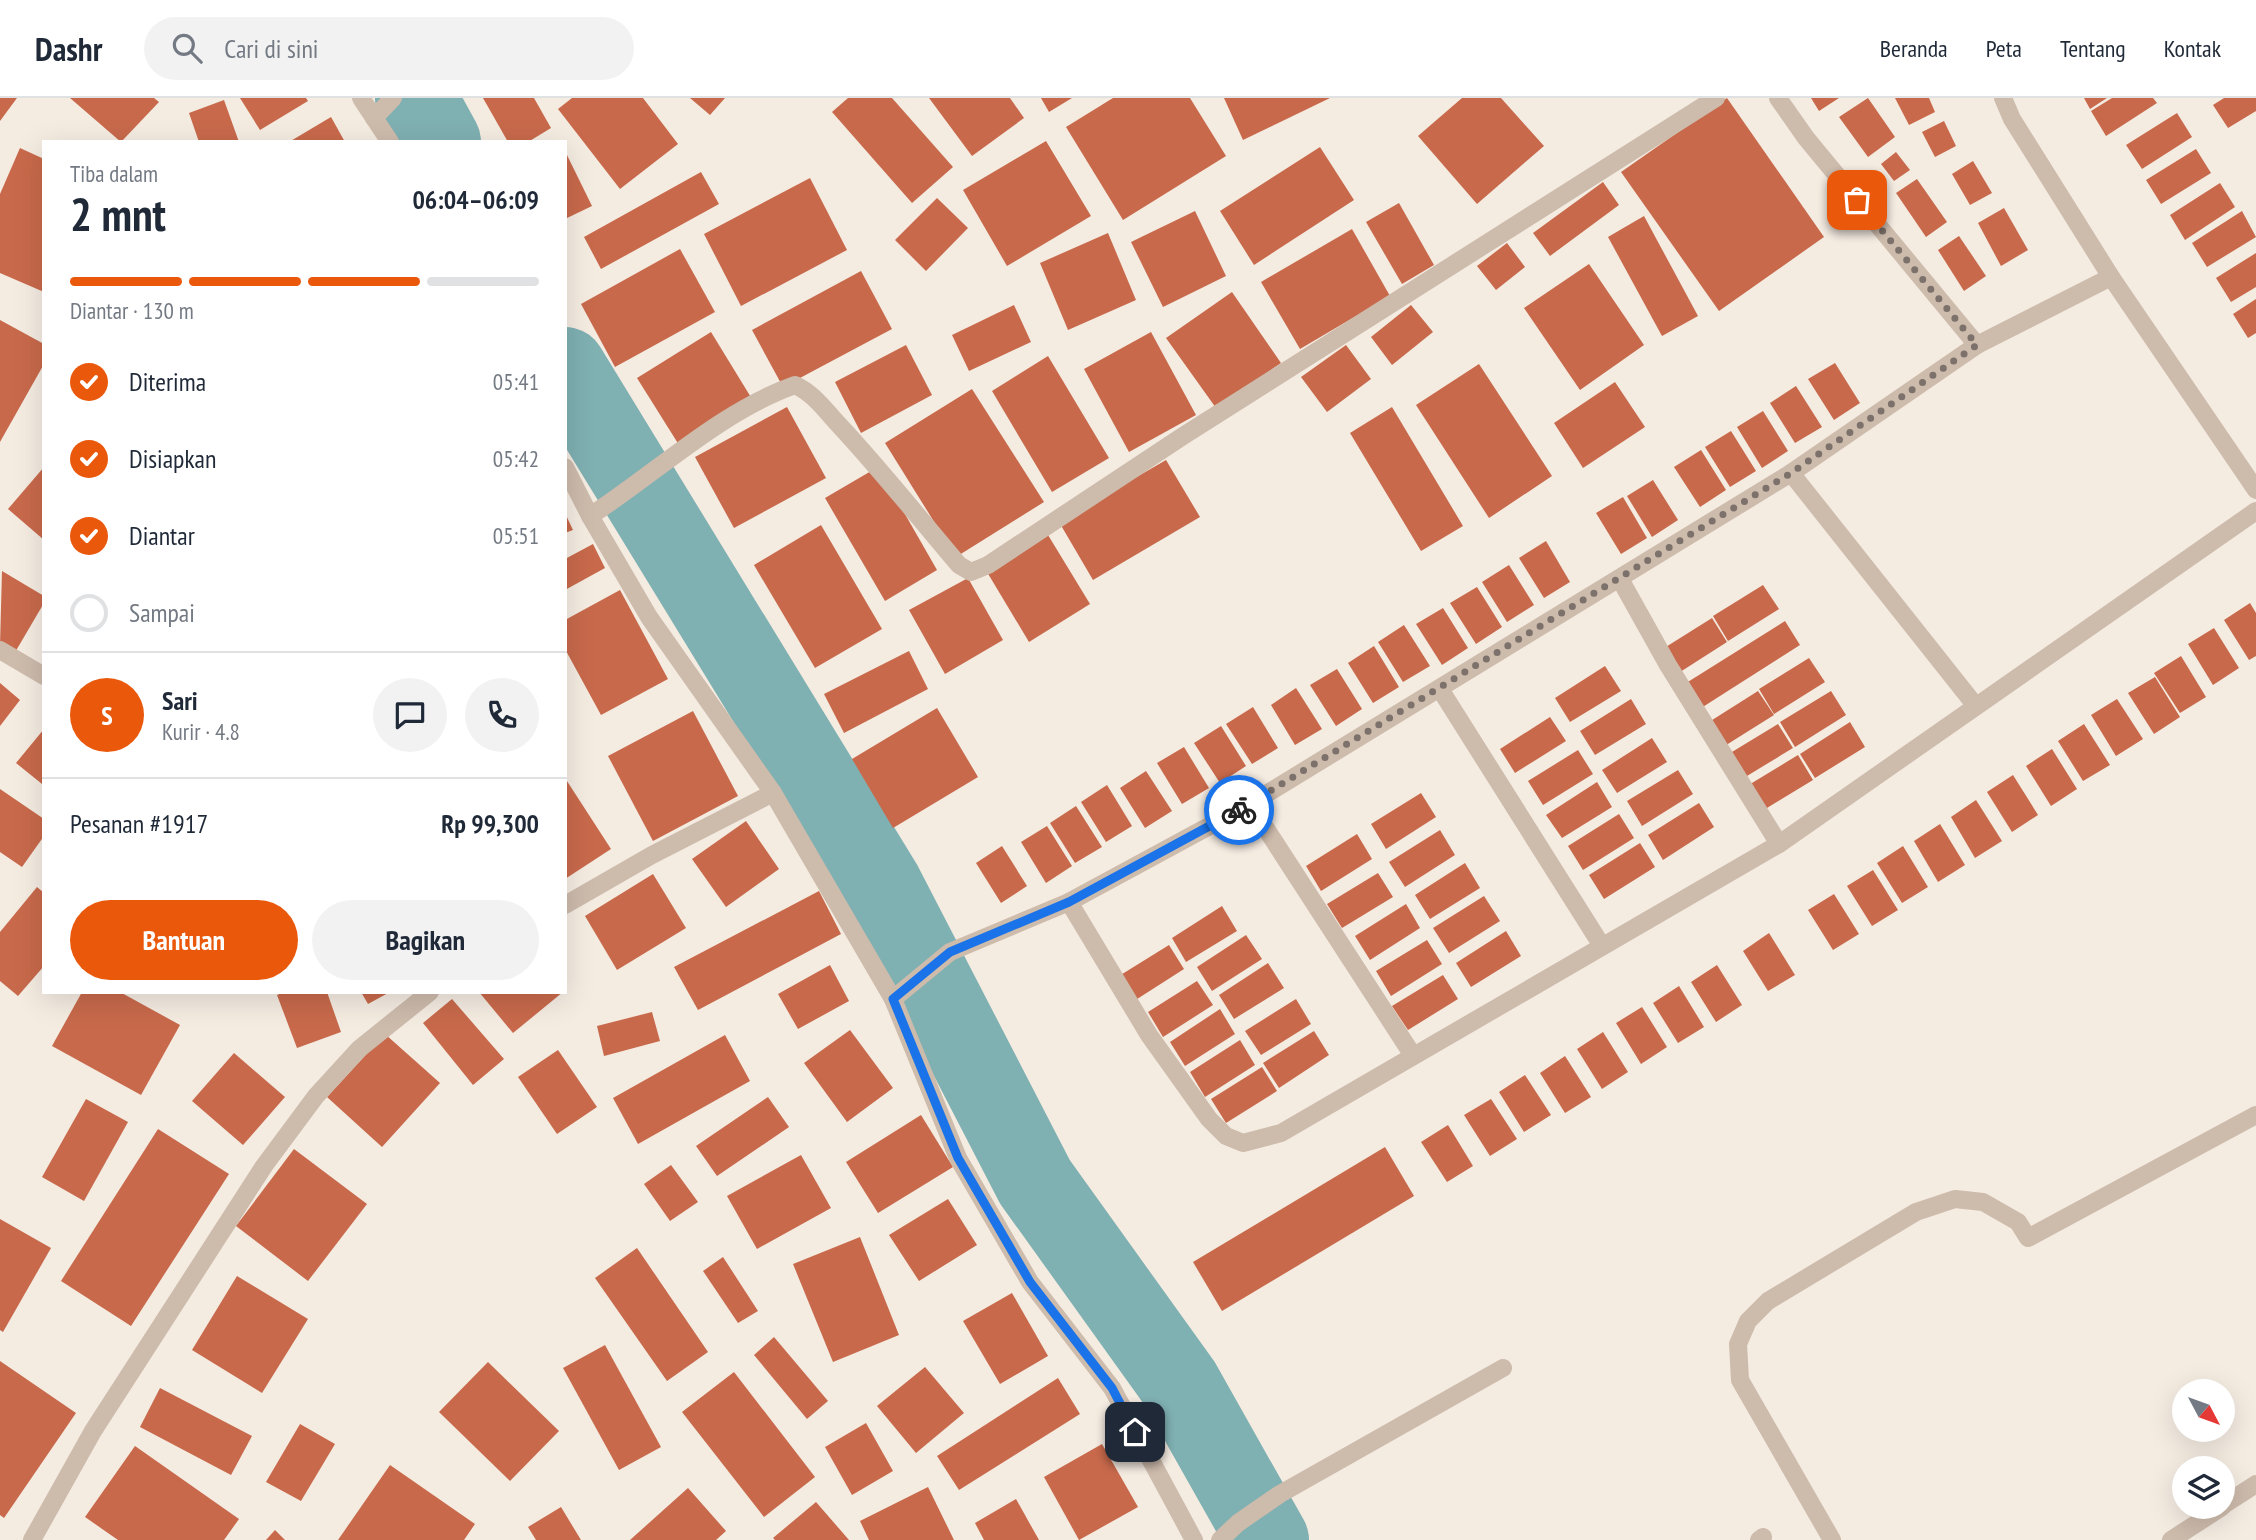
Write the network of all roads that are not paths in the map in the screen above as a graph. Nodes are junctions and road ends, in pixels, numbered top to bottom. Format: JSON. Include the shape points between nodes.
{"nodes":[{"id":1,"x":361,"y":98,"type":"edge"},
{"id":2,"x":393,"y":98,"type":"edge"},
{"id":3,"x":1716,"y":98,"type":"edge"},
{"id":4,"x":1778,"y":98,"type":"edge"},
{"id":5,"x":2003,"y":98,"type":"edge"},
{"id":6,"x":374,"y":118,"type":"junction"},
{"id":7,"x":389,"y":140,"type":"edge"},
{"id":8,"x":2111,"y":277,"type":"junction"},
{"id":9,"x":1977,"y":345,"type":"junction"},
{"id":10,"x":567,"y":471,"type":"edge"},
{"id":11,"x":1791,"y":473,"type":"junction"},
{"id":12,"x":2256,"y":490,"type":"edge"},
{"id":13,"x":2256,"y":511,"type":"edge"},
{"id":14,"x":590,"y":516,"type":"junction"},
{"id":15,"x":1620,"y":579,"type":"junction"},
{"id":16,"x":0,"y":650,"type":"edge"},
{"id":17,"x":42,"y":675,"type":"edge"},
{"id":18,"x":1440,"y":689,"type":"junction"},
{"id":19,"x":1975,"y":705,"type":"junction"},
{"id":20,"x":773,"y":793,"type":"junction"},
{"id":21,"x":1250,"y":804,"type":"junction"},
{"id":22,"x":1779,"y":844,"type":"junction"},
{"id":23,"x":1069,"y":902,"type":"junction"},
{"id":24,"x":567,"y":904,"type":"edge"},
{"id":25,"x":1602,"y":946,"type":"junction"},
{"id":26,"x":899,"y":993,"type":"junction"},
{"id":27,"x":427,"y":994,"type":"edge"},
{"id":28,"x":1412,"y":1054,"type":"junction"},
{"id":29,"x":2256,"y":1115,"type":"edge"},
{"id":30,"x":1503,"y":1368,"type":"dead end"},
{"id":31,"x":2256,"y":1484,"type":"edge"},
{"id":32,"x":2235,"y":1498,"type":"edge"},
{"id":33,"x":2202,"y":1519,"type":"edge"},
{"id":34,"x":32,"y":1540,"type":"edge"},
{"id":35,"x":1194,"y":1540,"type":"edge"},
{"id":36,"x":1220,"y":1540,"type":"edge"},
{"id":37,"x":1832,"y":1540,"type":"edge"},
{"id":38,"x":2171,"y":1540,"type":"edge"}],
"edges":[{"from":1,"to":6,"type":"street"},
{"from":2,"to":6,"type":"street"},
{"from":3,"to":14,"type":"street","via":[[971,572],[959,565],[823,408],[795,385],[773,393],[657,465]]},
{"from":4,"to":9,"type":"street"},
{"from":5,"to":8,"type":"street"},
{"from":6,"to":7,"type":"street"},
{"from":8,"to":9,"type":"street"},
{"from":8,"to":12,"type":"street"},
{"from":9,"to":11,"type":"street"},
{"from":10,"to":14,"type":"street"},
{"from":11,"to":15,"type":"street"},
{"from":11,"to":19,"type":"street"},
{"from":13,"to":19,"type":"street"},
{"from":14,"to":20,"type":"street","via":[[649,617]]},
{"from":15,"to":18,"type":"street"},
{"from":15,"to":22,"type":"street"},
{"from":16,"to":17,"type":"street"},
{"from":18,"to":21,"type":"street"},
{"from":18,"to":25,"type":"street"},
{"from":19,"to":22,"type":"street"},
{"from":20,"to":24,"type":"street"},
{"from":20,"to":26,"type":"street"},
{"from":21,"to":23,"type":"street"},
{"from":21,"to":28,"type":"street"},
{"from":22,"to":25,"type":"street"},
{"from":23,"to":26,"type":"street","via":[[950,952]]},
{"from":23,"to":28,"type":"street","via":[[1149,1035],[1226,1136],[1243,1143],[1281,1133]]},
{"from":25,"to":28,"type":"street"},
{"from":26,"to":35,"type":"street","via":[[958,1158],[1030,1282],[1112,1388]]},
{"from":27,"to":34,"type":"street","via":[[359,1049],[316,1096],[264,1166],[93,1431]]},
{"from":29,"to":37,"type":"street","via":[[2028,1238],[2018,1222],[1983,1202],[1955,1199],[1916,1212],[1769,1301],[1748,1321],[1738,1344],[1740,1380]]},
{"from":30,"to":36,"type":"street","via":[[1280,1494]]},
{"from":31,"to":32,"type":"street"},
{"from":33,"to":38,"type":"street"}]}
